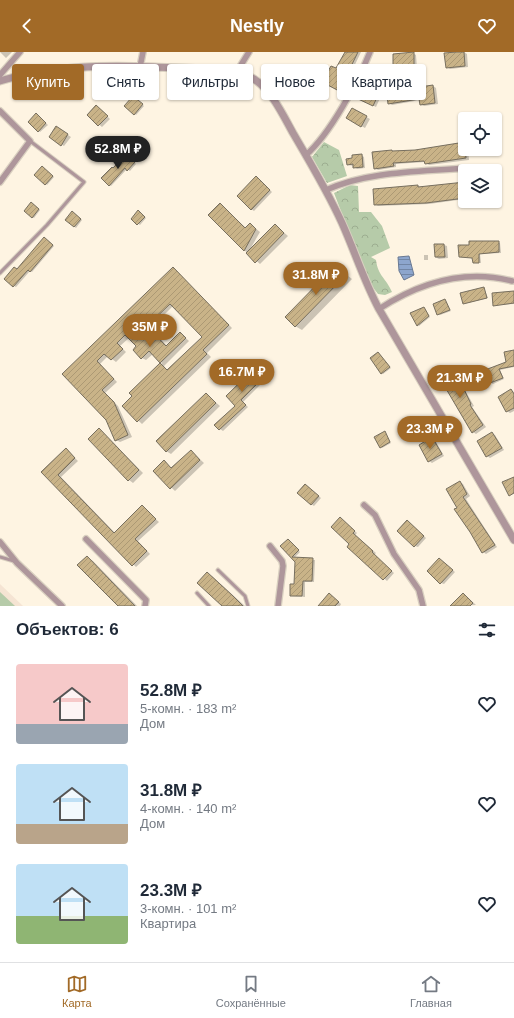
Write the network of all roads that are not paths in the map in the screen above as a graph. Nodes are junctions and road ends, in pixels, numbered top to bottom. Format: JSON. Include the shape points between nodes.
{"nodes":[{"id":1,"x":20,"y":52,"type":"edge"},
{"id":2,"x":143,"y":52,"type":"edge"},
{"id":3,"x":249,"y":52,"type":"edge"},
{"id":4,"x":370,"y":52,"type":"edge"},
{"id":5,"x":141,"y":64,"type":"edge"},
{"id":6,"x":242,"y":64,"type":"edge"},
{"id":7,"x":365,"y":64,"type":"edge"},
{"id":8,"x":92,"y":68,"type":"edge"},
{"id":9,"x":1,"y":71,"type":"edge"},
{"id":10,"x":253,"y":79,"type":"edge"},
{"id":11,"x":0,"y":81,"type":"edge"},
{"id":12,"x":345,"y":100,"type":"edge"},
{"id":13,"x":0,"y":110,"type":"edge"},
{"id":14,"x":30,"y":141,"type":"junction"},
{"id":15,"x":306,"y":155,"type":"junction"},
{"id":16,"x":458,"y":169,"type":"edge"},
{"id":17,"x":0,"y":182,"type":"edge"},
{"id":18,"x":326,"y":190,"type":"junction"},
{"id":19,"x":0,"y":272,"type":"edge"},
{"id":20,"x":512,"y":281,"type":"dead end"},
{"id":21,"x":379,"y":309,"type":"junction"},
{"id":22,"x":364,"y":505,"type":"dead end"},
{"id":23,"x":86,"y":539,"type":"dead end"},
{"id":24,"x":514,"y":540,"type":"edge"},
{"id":25,"x":0,"y":542,"type":"edge"},
{"id":26,"x":270,"y":546,"type":"dead end"},
{"id":27,"x":0,"y":557,"type":"edge"},
{"id":28,"x":18,"y":563,"type":"junction"},
{"id":29,"x":218,"y":570,"type":"dead end"},
{"id":30,"x":197,"y":593,"type":"dead end"},
{"id":31,"x":62,"y":606,"type":"edge"},
{"id":32,"x":145,"y":606,"type":"edge"},
{"id":33,"x":209,"y":606,"type":"edge"},
{"id":34,"x":248,"y":606,"type":"edge"},
{"id":35,"x":278,"y":606,"type":"edge"},
{"id":36,"x":423,"y":606,"type":"edge"}],
"edges":[{"from":1,"to":9,"type":"street"},
{"from":2,"to":5,"type":"street"},
{"from":3,"to":6,"type":"street"},
{"from":4,"to":7,"type":"street"},
{"from":8,"to":11,"type":"street","via":[[34,72]]},
{"from":10,"to":15,"type":"street","via":[[281,111]]},
{"from":12,"to":15,"type":"street","via":[[322,138]]},
{"from":13,"to":14,"type":"street"},
{"from":14,"to":17,"type":"street"},
{"from":14,"to":19,"type":"lane","via":[[84,182],[47,225]]},
{"from":15,"to":18,"type":"street"},
{"from":16,"to":18,"type":"street","via":[[369,176],[345,181]]},
{"from":18,"to":21,"type":"street"},
{"from":20,"to":21,"type":"street","via":[[498,277],[470,276],[443,280],[415,289]]},
{"from":21,"to":24,"type":"street"},
{"from":22,"to":36,"type":"street","via":[[375,515],[394,554],[419,590]]},
{"from":23,"to":32,"type":"street","via":[[146,600]]},
{"from":25,"to":28,"type":"street"},
{"from":26,"to":35,"type":"street","via":[[283,566]]},
{"from":27,"to":28,"type":"lane"},
{"from":28,"to":31,"type":"street"},
{"from":29,"to":34,"type":"lane","via":[[245,596]]},
{"from":30,"to":33,"type":"lane"}]}
